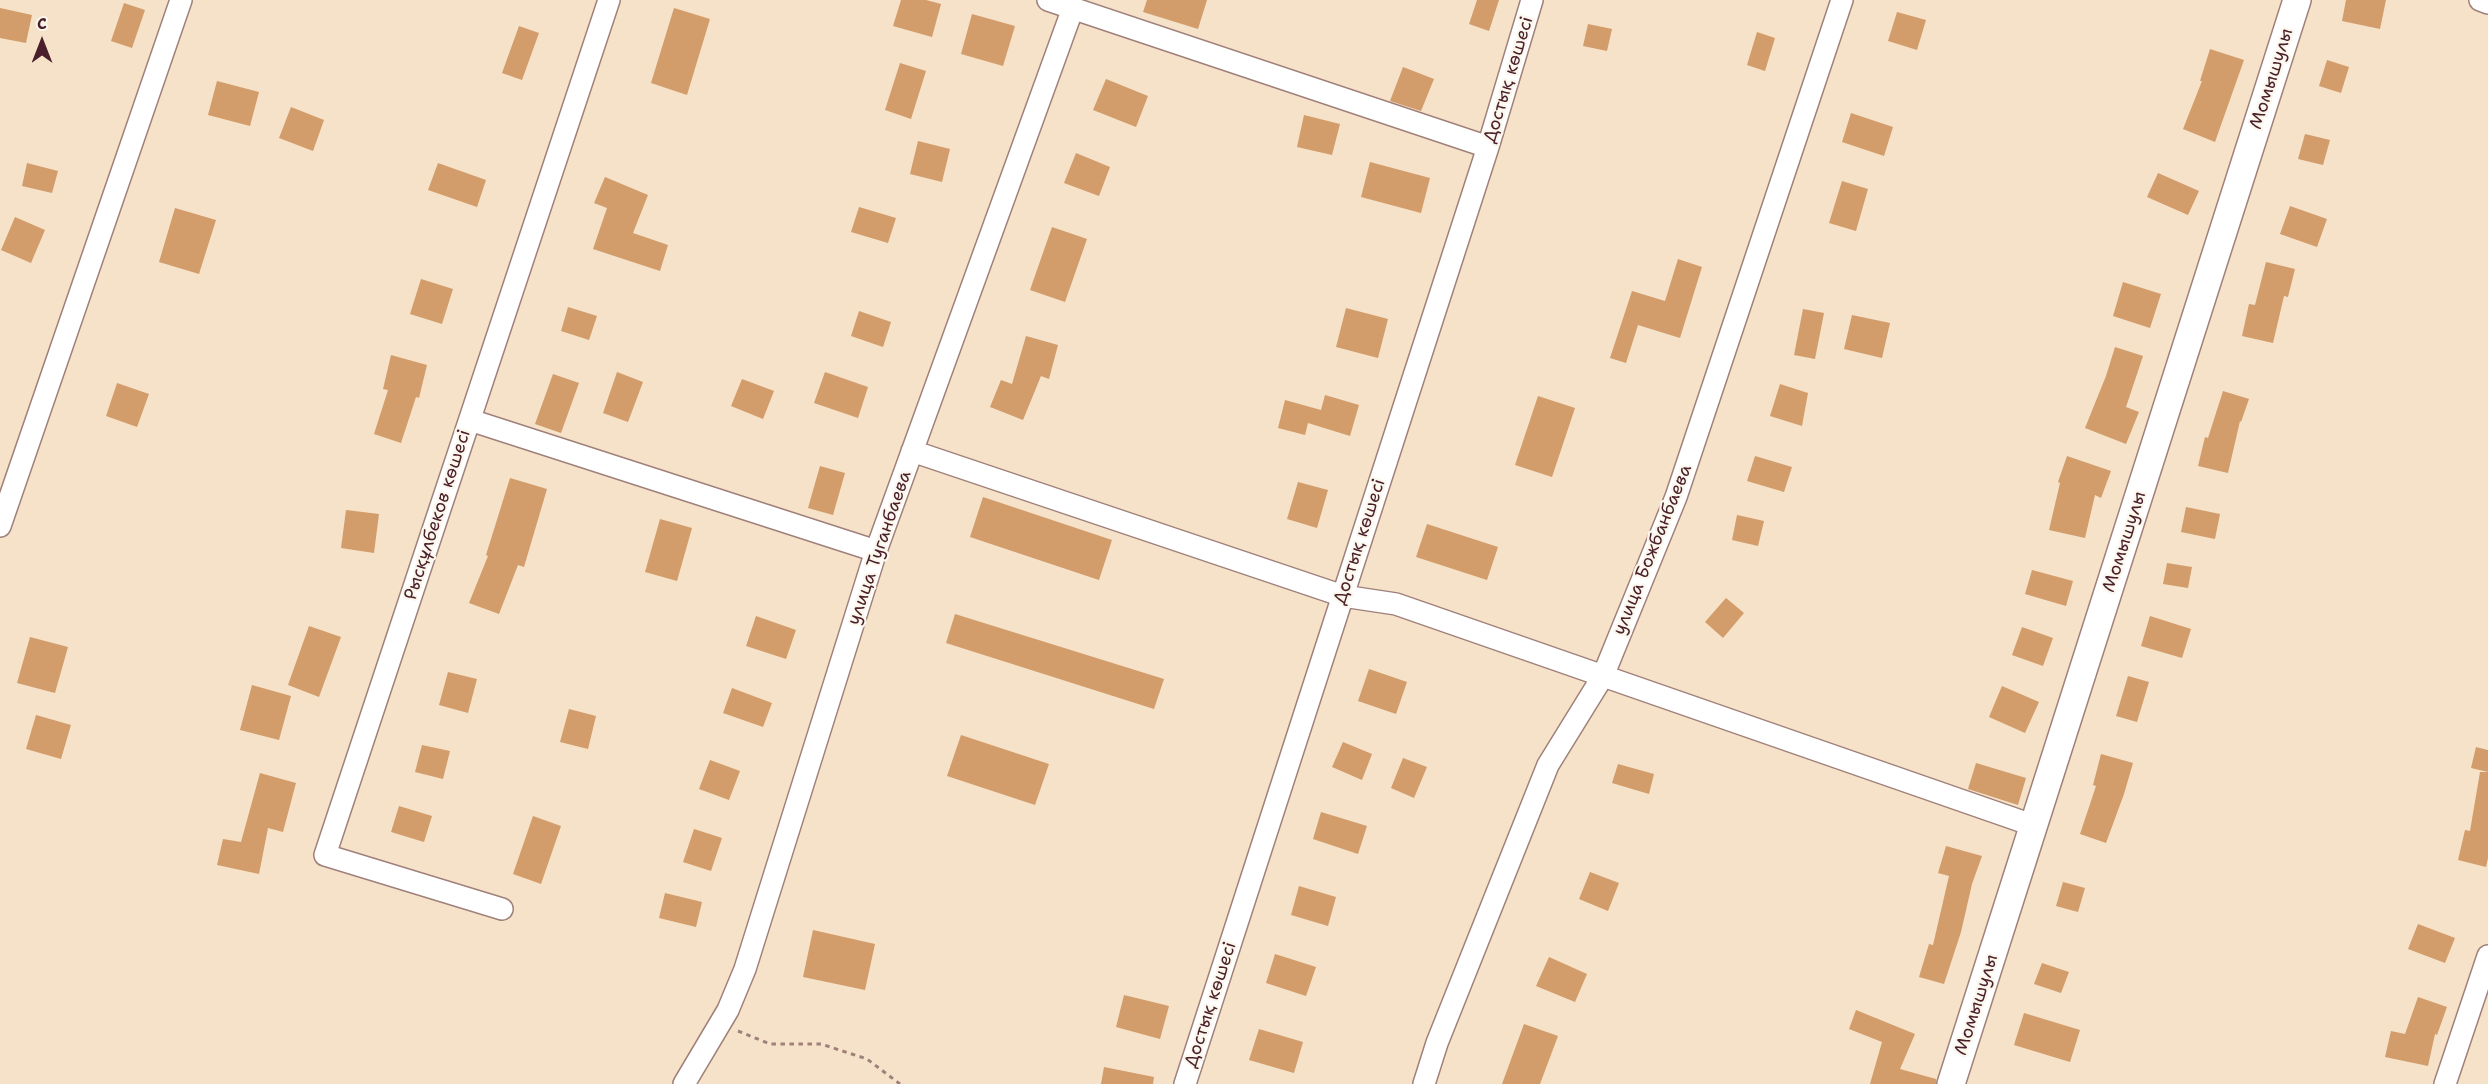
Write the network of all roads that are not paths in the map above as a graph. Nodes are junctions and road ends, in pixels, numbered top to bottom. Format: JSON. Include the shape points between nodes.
{"nodes":[{"id":1,"x":609,"y":0,"type":"edge"},
{"id":2,"x":1048,"y":0,"type":"edge"},
{"id":3,"x":1532,"y":0,"type":"edge"},
{"id":4,"x":1842,"y":0,"type":"edge"},
{"id":5,"x":2297,"y":0,"type":"edge"},
{"id":6,"x":2480,"y":0,"type":"edge"},
{"id":7,"x":173,"y":2,"type":"edge"},
{"id":8,"x":2488,"y":3,"type":"edge"},
{"id":9,"x":1073,"y":8,"type":"junction"},
{"id":10,"x":1488,"y":147,"type":"junction"},
{"id":11,"x":470,"y":420,"type":"junction"},
{"id":12,"x":912,"y":452,"type":"junction"},
{"id":13,"x":0,"y":526,"type":"edge"},
{"id":14,"x":876,"y":551,"type":"junction"},
{"id":15,"x":1343,"y":596,"type":"junction"},
{"id":16,"x":1603,"y":676,"type":"junction"},
{"id":17,"x":2035,"y":826,"type":"junction"},
{"id":18,"x":502,"y":909,"type":"dead end"},
{"id":19,"x":2488,"y":956,"type":"edge"},
{"id":20,"x":684,"y":1084,"type":"edge"},
{"id":21,"x":1185,"y":1084,"type":"edge"},
{"id":22,"x":1424,"y":1084,"type":"edge"},
{"id":23,"x":1951,"y":1084,"type":"edge"},
{"id":24,"x":2445,"y":1084,"type":"edge"}],
"edges":[{"from":1,"to":11,"type":"street","name":"Рысқұлбеков көшесі"},
{"from":2,"to":9,"type":"street"},
{"from":3,"to":10,"type":"street","name":"Достық көшесі"},
{"from":4,"to":16,"type":"street","name":"улица Божбанбаева","via":[[1677,497]]},
{"from":5,"to":17,"type":"street","name":"Момышулы"},
{"from":6,"to":8,"type":"street"},
{"from":7,"to":13,"type":"street"},
{"from":9,"to":10,"type":"street"},
{"from":9,"to":12,"type":"street","name":"улица Туганбаева"},
{"from":10,"to":15,"type":"street","name":"Достық көшесі"},
{"from":11,"to":14,"type":"street"},
{"from":11,"to":18,"type":"street","name":"Рысқұлбеков көшесі","via":[[325,855]]},
{"from":12,"to":14,"type":"street","name":"улица Туганбаева"},
{"from":12,"to":15,"type":"street"},
{"from":14,"to":20,"type":"street","name":"улица Туганбаева","via":[[745,969],[720,1023]]},
{"from":15,"to":16,"type":"street","via":[[1396,604]]},
{"from":15,"to":21,"type":"street","name":"Достық көшесі"},
{"from":16,"to":17,"type":"street"},
{"from":16,"to":22,"type":"street","name":"улица Божбанбаева","via":[[1548,765]]},
{"from":17,"to":23,"type":"street","name":"Момышулы"},
{"from":19,"to":24,"type":"street"}]}
